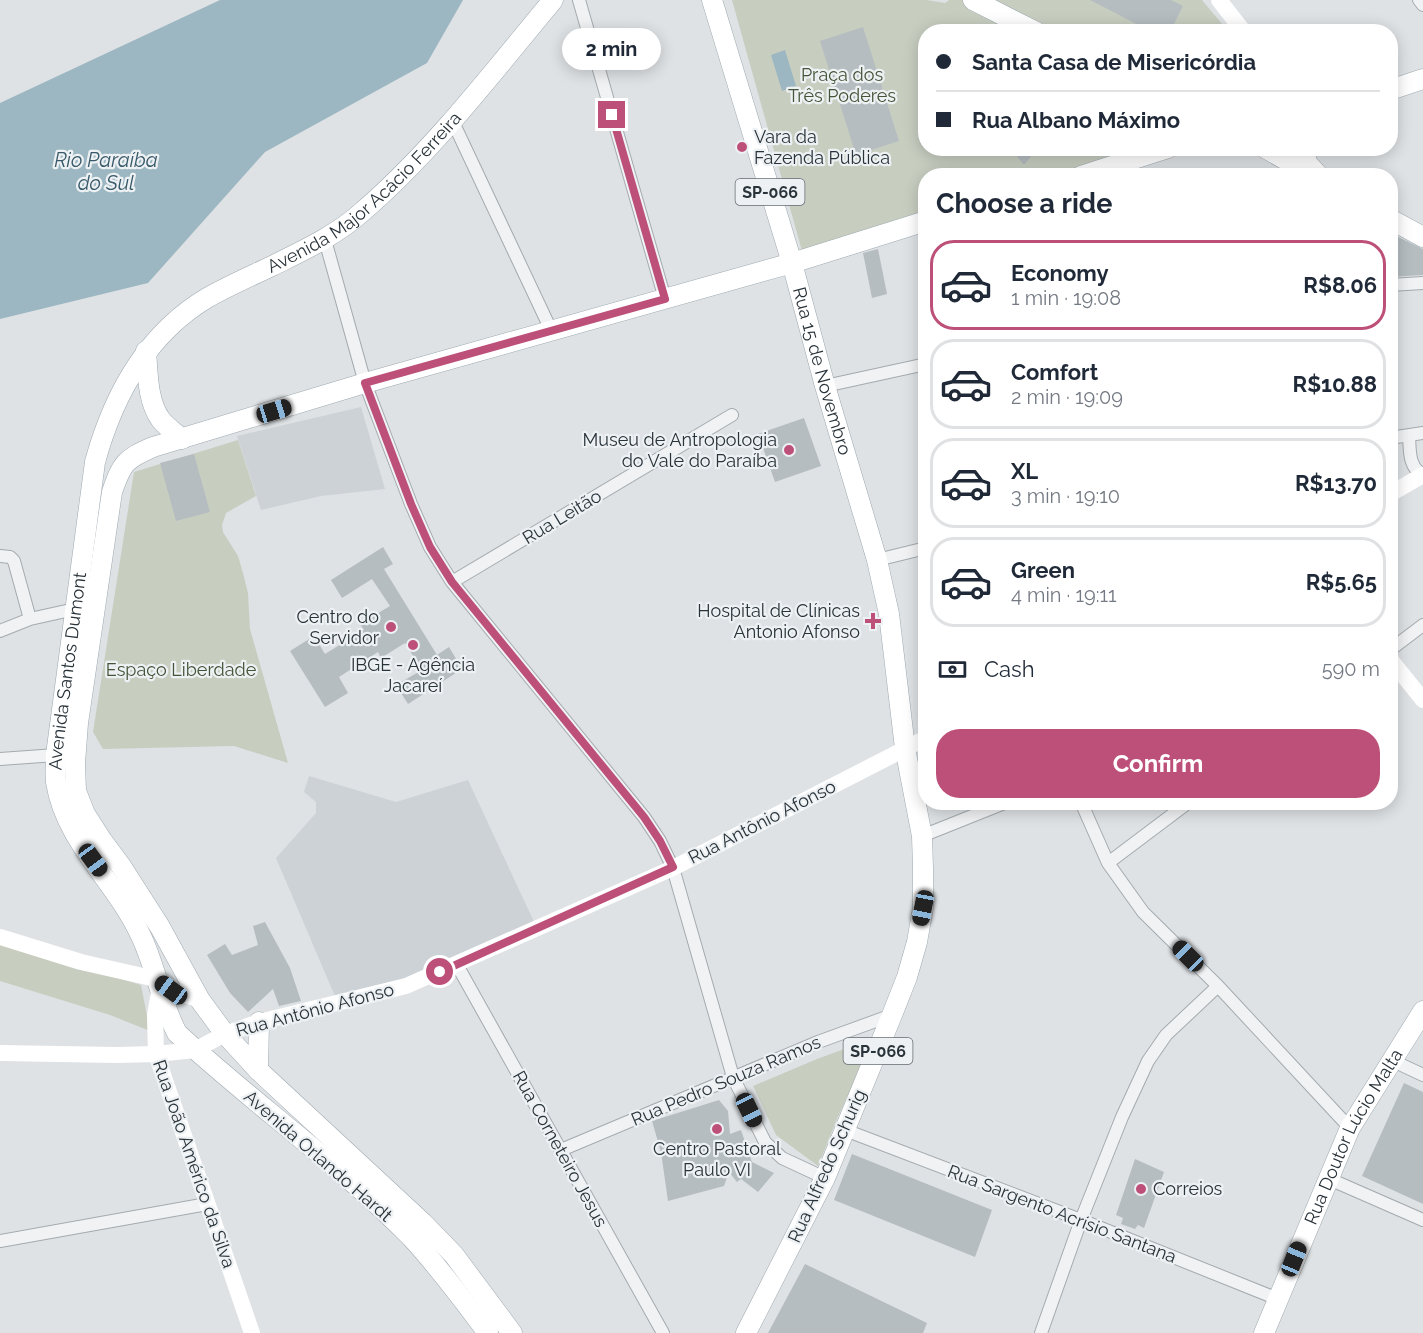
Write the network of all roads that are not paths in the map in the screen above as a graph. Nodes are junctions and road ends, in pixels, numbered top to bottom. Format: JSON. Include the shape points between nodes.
{"nodes":[{"id":1,"x":553,"y":0,"type":"edge"},
{"id":2,"x":579,"y":0,"type":"edge"},
{"id":3,"x":712,"y":0,"type":"edge"},
{"id":4,"x":973,"y":0,"type":"edge"},
{"id":5,"x":1219,"y":0,"type":"edge"},
{"id":6,"x":1419,"y":0,"type":"edge"},
{"id":7,"x":1423,"y":5,"type":"edge"},
{"id":8,"x":1020,"y":24,"type":"edge"},
{"id":9,"x":1238,"y":24,"type":"edge"},
{"id":10,"x":1423,"y":79,"type":"edge"},
{"id":11,"x":1398,"y":87,"type":"edge"},
{"id":12,"x":453,"y":122,"type":"junction"},
{"id":13,"x":1117,"y":156,"type":"edge"},
{"id":14,"x":1144,"y":156,"type":"edge"},
{"id":15,"x":1279,"y":156,"type":"edge"},
{"id":16,"x":1106,"y":168,"type":"edge"},
{"id":17,"x":1108,"y":168,"type":"edge"},
{"id":18,"x":1300,"y":168,"type":"edge"},
{"id":19,"x":1398,"y":223,"type":"edge"},
{"id":20,"x":918,"y":224,"type":"edge"},
{"id":21,"x":1423,"y":237,"type":"edge"},
{"id":22,"x":325,"y":240,"type":"junction"},
{"id":23,"x":792,"y":263,"type":"junction"},
{"id":24,"x":1423,"y":283,"type":"edge"},
{"id":25,"x":1398,"y":285,"type":"edge"},
{"id":26,"x":665,"y":299,"type":"junction"},
{"id":27,"x":551,"y":330,"type":"junction"},
{"id":28,"x":146,"y":351,"type":"junction"},
{"id":29,"x":918,"y":366,"type":"edge"},
{"id":30,"x":365,"y":383,"type":"junction"},
{"id":31,"x":825,"y":386,"type":"junction"},
{"id":32,"x":732,"y":414,"type":"dead end"},
{"id":33,"x":1423,"y":433,"type":"edge"},
{"id":34,"x":1409,"y":435,"type":"junction"},
{"id":35,"x":1398,"y":437,"type":"edge"},
{"id":36,"x":182,"y":440,"type":"junction"},
{"id":37,"x":1423,"y":475,"type":"edge"},
{"id":38,"x":1398,"y":489,"type":"edge"},
{"id":39,"x":918,"y":550,"type":"edge"},
{"id":40,"x":0,"y":556,"type":"edge"},
{"id":41,"x":877,"y":560,"type":"junction"},
{"id":42,"x":452,"y":582,"type":"junction"},
{"id":43,"x":75,"y":609,"type":"junction"},
{"id":44,"x":30,"y":619,"type":"junction"},
{"id":45,"x":1423,"y":625,"type":"edge"},
{"id":46,"x":0,"y":631,"type":"edge"},
{"id":47,"x":1398,"y":644,"type":"edge"},
{"id":48,"x":1398,"y":669,"type":"edge"},
{"id":49,"x":1423,"y":700,"type":"edge"},
{"id":50,"x":918,"y":742,"type":"edge"},
{"id":51,"x":905,"y":748,"type":"junction"},
{"id":52,"x":56,"y":755,"type":"junction"},
{"id":53,"x":0,"y":759,"type":"edge"},
{"id":54,"x":987,"y":810,"type":"edge"},
{"id":55,"x":1085,"y":810,"type":"edge"},
{"id":56,"x":1178,"y":810,"type":"edge"},
{"id":57,"x":922,"y":836,"type":"junction"},
{"id":58,"x":1108,"y":863,"type":"junction"},
{"id":59,"x":673,"y":867,"type":"junction"},
{"id":60,"x":0,"y":937,"type":"edge"},
{"id":61,"x":457,"y":965,"type":"junction"},
{"id":62,"x":157,"y":985,"type":"junction"},
{"id":63,"x":1218,"y":986,"type":"junction"},
{"id":64,"x":200,"y":1000,"type":"junction"},
{"id":65,"x":1423,"y":1011,"type":"edge"},
{"id":66,"x":892,"y":1015,"type":"junction"},
{"id":67,"x":260,"y":1022,"type":"junction"},
{"id":68,"x":225,"y":1034,"type":"junction"},
{"id":69,"x":195,"y":1050,"type":"junction"},
{"id":70,"x":0,"y":1053,"type":"edge"},
{"id":71,"x":156,"y":1054,"type":"junction"},
{"id":72,"x":1391,"y":1060,"type":"junction"},
{"id":73,"x":258,"y":1070,"type":"junction"},
{"id":74,"x":1423,"y":1075,"type":"edge"},
{"id":75,"x":733,"y":1077,"type":"junction"},
{"id":76,"x":1350,"y":1128,"type":"junction"},
{"id":77,"x":845,"y":1130,"type":"junction"},
{"id":78,"x":561,"y":1150,"type":"junction"},
{"id":79,"x":825,"y":1178,"type":"junction"},
{"id":80,"x":1327,"y":1178,"type":"junction"},
{"id":81,"x":207,"y":1204,"type":"junction"},
{"id":82,"x":1082,"y":1220,"type":"junction"},
{"id":83,"x":1423,"y":1220,"type":"edge"},
{"id":84,"x":0,"y":1241,"type":"edge"},
{"id":85,"x":1278,"y":1299,"type":"junction"},
{"id":86,"x":252,"y":1333,"type":"edge"},
{"id":87,"x":488,"y":1333,"type":"edge"},
{"id":88,"x":512,"y":1333,"type":"edge"},
{"id":89,"x":663,"y":1333,"type":"edge"},
{"id":90,"x":746,"y":1333,"type":"edge"},
{"id":91,"x":1041,"y":1333,"type":"edge"},
{"id":92,"x":1264,"y":1333,"type":"edge"}],
"edges":[{"from":1,"to":12,"type":"main road","name":"Avenida Major Acácio Ferreira"},
{"from":2,"to":26,"type":"street"},
{"from":3,"to":23,"type":"main road","name":"Rua 15 de Novembro","number":"SP-066"},
{"from":4,"to":8,"type":"main road"},
{"from":5,"to":9,"type":"street"},
{"from":6,"to":7,"type":"street"},
{"from":10,"to":11,"type":"main road"},
{"from":12,"to":22,"type":"main road","name":"Avenida Major Acácio Ferreira","via":[[362,213]]},
{"from":12,"to":27,"type":"street"},
{"from":13,"to":16,"type":"main road"},
{"from":14,"to":17,"type":"main road"},
{"from":15,"to":18,"type":"main road"},
{"from":19,"to":21,"type":"main road"},
{"from":20,"to":23,"type":"main road"},
{"from":22,"to":28,"type":"main road","name":"Avenida Major Acácio Ferreira","via":[[207,298],[175,321]]},
{"from":22,"to":30,"type":"street"},
{"from":23,"to":26,"type":"main road"},
{"from":23,"to":31,"type":"main road","name":"Rua 15 de Novembro","number":"SP-066"},
{"from":24,"to":25,"type":"street"},
{"from":26,"to":27,"type":"main road"},
{"from":27,"to":30,"type":"main road"},
{"from":28,"to":36,"type":"main road","via":[[154,407]]},
{"from":28,"to":43,"type":"main road","name":"Avenida Santos Dumont","via":[[117,400],[95,462]]},
{"from":29,"to":31,"type":"street"},
{"from":30,"to":36,"type":"main road"},
{"from":30,"to":42,"type":"street","via":[[411,504],[430,547]]},
{"from":31,"to":41,"type":"main road","name":"Rua 15 de Novembro","number":"SP-066"},
{"from":32,"to":42,"type":"street","name":"Rua Leitão"},
{"from":33,"to":34,"type":"street"},
{"from":34,"to":35,"type":"street"},
{"from":34,"to":37,"type":"street","via":[[1411,461],[1415,471]]},
{"from":36,"to":64,"type":"main road","name":"Avenida Santos Dumont","via":[[153,447],[126,461],[119,472],[110,504],[75,763],[76,791],[85,814],[160,927]]},
{"from":37,"to":38,"type":"street"},
{"from":39,"to":41,"type":"street"},
{"from":40,"to":44,"type":"street","via":[[14,561]]},
{"from":41,"to":51,"type":"main road","name":"Rua 15 de Novembro","number":"SP-066","via":[[889,614]]},
{"from":42,"to":59,"type":"street","via":[[644,817]]},
{"from":43,"to":44,"type":"street"},
{"from":43,"to":52,"type":"main road","name":"Avenida Santos Dumont"},
{"from":44,"to":46,"type":"street"},
{"from":45,"to":47,"type":"street"},
{"from":48,"to":49,"type":"street"},
{"from":50,"to":51,"type":"street","name":"Rua Antônio Afonso"},
{"from":51,"to":57,"type":"main road","name":"Rua Alfredo Schurig","number":"SP-066"},
{"from":51,"to":59,"type":"street","name":"Rua Antônio Afonso"},
{"from":52,"to":53,"type":"street"},
{"from":52,"to":62,"type":"main road","name":"Avenida Santos Dumont","via":[[56,781],[62,805],[79,841],[140,932]]},
{"from":54,"to":57,"type":"street"},
{"from":55,"to":58,"type":"street"},
{"from":56,"to":58,"type":"street"},
{"from":57,"to":66,"type":"main road","name":"Rua Alfredo Schurig","number":"SP-066","via":[[923,908],[909,969]]},
{"from":58,"to":63,"type":"street","via":[[1143,912]]},
{"from":59,"to":61,"type":"street","name":"Rua Antônio Afonso"},
{"from":59,"to":75,"type":"street"},
{"from":60,"to":62,"type":"street"},
{"from":61,"to":67,"type":"street","name":"Rua Antônio Afonso","via":[[406,986]]},
{"from":61,"to":78,"type":"street","name":"Rua Corneteiro Jesus"},
{"from":62,"to":64,"type":"street"},
{"from":62,"to":69,"type":"main road","name":"Avenida Orlando Hardt","via":[[177,1033]]},
{"from":62,"to":71,"type":"street","name":"Rua João Américo da Silva"},
{"from":63,"to":76,"type":"street"},
{"from":63,"to":82,"type":"street","via":[[1166,1035],[1149,1061],[1122,1117]]},
{"from":64,"to":68,"type":"main road","name":"Avenida Santos Dumont"},
{"from":65,"to":72,"type":"main road","name":"Rua Doutor Lúcio Malta"},
{"from":66,"to":75,"type":"street","name":"Rua Pedro Souza Ramos"},
{"from":66,"to":77,"type":"main road","name":"Rua Alfredo Schurig","number":"SP-066"},
{"from":67,"to":68,"type":"street","name":"Rua Antônio Afonso"},
{"from":67,"to":73,"type":"main road"},
{"from":68,"to":69,"type":"street","name":"Rua Antônio Afonso"},
{"from":68,"to":73,"type":"main road","name":"Avenida Orlando Hardt"},
{"from":69,"to":71,"type":"street"},
{"from":69,"to":87,"type":"main road","name":"Avenida Orlando Hardt","via":[[410,1237]]},
{"from":70,"to":71,"type":"street"},
{"from":71,"to":81,"type":"street","name":"Rua João Américo da Silva"},
{"from":72,"to":74,"type":"street"},
{"from":72,"to":76,"type":"main road","name":"Rua Doutor Lúcio Malta"},
{"from":73,"to":88,"type":"main road","name":"Avenida Orlando Hardt","via":[[454,1255]]},
{"from":75,"to":78,"type":"street","name":"Rua Pedro Souza Ramos"},
{"from":75,"to":79,"type":"street","via":[[765,1142],[782,1158]]},
{"from":76,"to":80,"type":"main road","name":"Rua Doutor Lúcio Malta"},
{"from":77,"to":79,"type":"main road","name":"Rua Alfredo Schurig","number":"SP-066"},
{"from":77,"to":82,"type":"street","name":"Rua Sargento Acrísio Santana"},
{"from":78,"to":89,"type":"street","name":"Rua Corneteiro Jesus"},
{"from":79,"to":90,"type":"main road","name":"Rua Alfredo Schurig","number":"SP-066"},
{"from":80,"to":83,"type":"street"},
{"from":80,"to":85,"type":"main road","name":"Rua Doutor Lúcio Malta"},
{"from":81,"to":84,"type":"street"},
{"from":81,"to":86,"type":"street","name":"Rua João Américo da Silva"},
{"from":82,"to":85,"type":"street","name":"Rua Sargento Acrísio Santana"},
{"from":82,"to":91,"type":"street"},
{"from":85,"to":92,"type":"main road","name":"Rua Doutor Lúcio Malta"}]}
